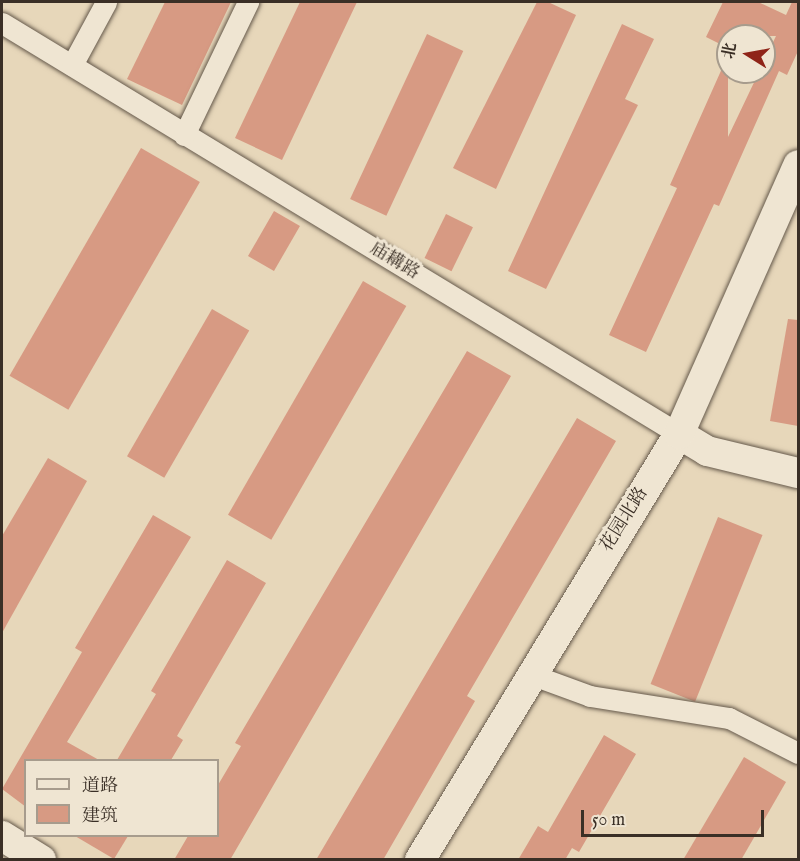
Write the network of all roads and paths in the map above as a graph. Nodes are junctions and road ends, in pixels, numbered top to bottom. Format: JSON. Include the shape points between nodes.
{"nodes":[{"id":1,"x":106,"y":2,"type":"edge"},
{"id":2,"x":248,"y":2,"type":"edge"},
{"id":3,"x":2,"y":23,"type":"edge"},
{"id":4,"x":72,"y":65,"type":"junction"},
{"id":5,"x":184,"y":135,"type":"junction"},
{"id":6,"x":798,"y":165,"type":"edge"},
{"id":7,"x":679,"y":434,"type":"junction"},
{"id":8,"x":798,"y":473,"type":"edge"},
{"id":9,"x":530,"y":674,"type":"junction"},
{"id":10,"x":798,"y":753,"type":"edge"},
{"id":11,"x":2,"y":836,"type":"edge"},
{"id":12,"x":41,"y":860,"type":"edge"},
{"id":13,"x":420,"y":860,"type":"edge"}],
"edges":[{"from":1,"to":4,"type":"street"},
{"from":2,"to":5,"type":"street"},
{"from":3,"to":4,"type":"street","name":"庙耩路"},
{"from":4,"to":5,"type":"street","name":"庙耩路"},
{"from":5,"to":7,"type":"street","name":"庙耩路"},
{"from":6,"to":7,"type":"street","name":"花园北路"},
{"from":7,"to":8,"type":"street","name":"庙耩路","via":[[707,452]]},
{"from":7,"to":9,"type":"street","name":"花园北路"},
{"from":9,"to":10,"type":"street","via":[[590,696],[729,718]]},
{"from":9,"to":13,"type":"street","name":"花园北路"},
{"from":11,"to":12,"type":"street"}]}
